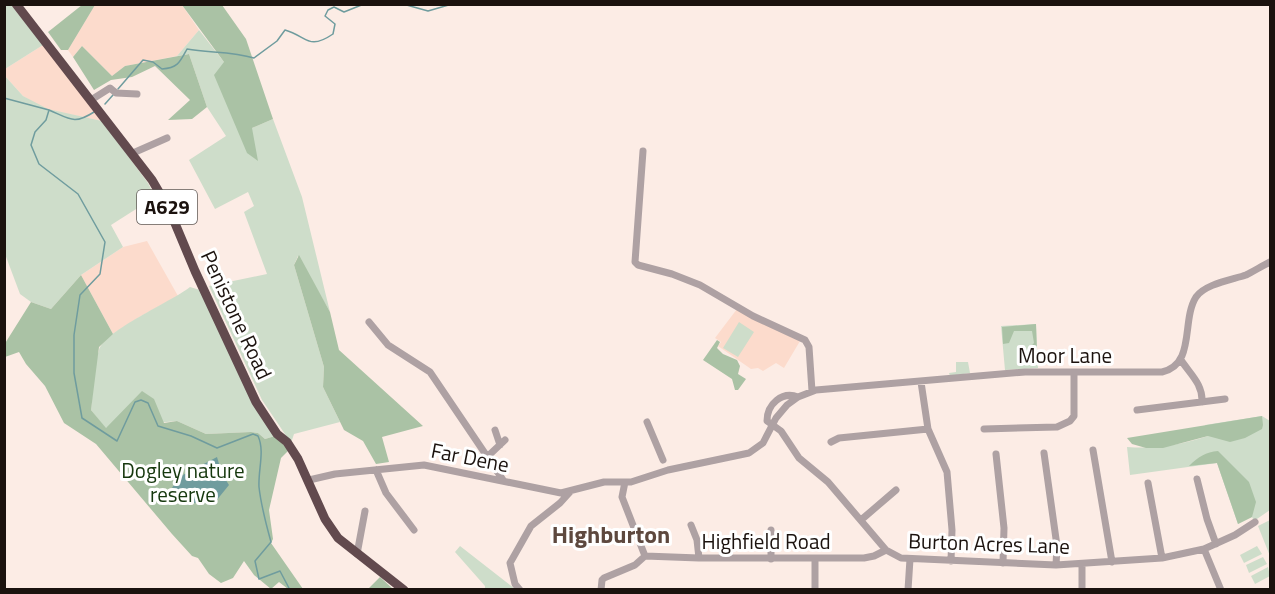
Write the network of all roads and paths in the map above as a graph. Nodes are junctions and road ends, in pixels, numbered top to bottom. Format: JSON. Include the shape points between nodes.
{"nodes":[{"id":1,"x":16,"y":4,"type":"edge"},
{"id":2,"x":137,"y":94,"type":"dead end"},
{"id":3,"x":91,"y":100,"type":"junction"},
{"id":4,"x":167,"y":138,"type":"dead end"},
{"id":5,"x":643,"y":151,"type":"dead end"},
{"id":6,"x":133,"y":153,"type":"junction"},
{"id":7,"x":1270,"y":262,"type":"edge"},
{"id":8,"x":369,"y":322,"type":"dead end"},
{"id":9,"x":1181,"y":360,"type":"junction"},
{"id":10,"x":1074,"y":373,"type":"junction"},
{"id":11,"x":921,"y":382,"type":"junction"},
{"id":12,"x":812,"y":391,"type":"junction"},
{"id":13,"x":1221,"y":397,"type":"dead end"},
{"id":14,"x":1202,"y":402,"type":"junction"},
{"id":15,"x":1137,"y":411,"type":"dead end"},
{"id":16,"x":647,"y":422,"type":"dead end"},
{"id":17,"x":772,"y":425,"type":"junction"},
{"id":18,"x":928,"y":429,"type":"junction"},
{"id":19,"x":984,"y":429,"type":"dead end"},
{"id":20,"x":495,"y":430,"type":"dead end"},
{"id":21,"x":831,"y":442,"type":"dead end"},
{"id":22,"x":1093,"y":450,"type":"dead end"},
{"id":23,"x":1044,"y":453,"type":"dead end"},
{"id":24,"x":996,"y":454,"type":"dead end"},
{"id":25,"x":487,"y":457,"type":"junction"},
{"id":26,"x":665,"y":465,"type":"junction"},
{"id":27,"x":375,"y":470,"type":"junction"},
{"id":28,"x":309,"y":480,"type":"junction"},
{"id":29,"x":503,"y":480,"type":"junction"},
{"id":30,"x":625,"y":482,"type":"junction"},
{"id":31,"x":1148,"y":483,"type":"dead end"},
{"id":32,"x":1200,"y":484,"type":"dead end"},
{"id":33,"x":896,"y":490,"type":"dead end"},
{"id":34,"x":570,"y":492,"type":"junction"},
{"id":35,"x":365,"y":511,"type":"dead end"},
{"id":36,"x":861,"y":520,"type":"junction"},
{"id":37,"x":1255,"y":522,"type":"dead end"},
{"id":38,"x":691,"y":525,"type":"dead end"},
{"id":39,"x":414,"y":530,"type":"dead end"},
{"id":40,"x":771,"y":530,"type":"dead end"},
{"id":41,"x":1216,"y":544,"type":"junction"},
{"id":42,"x":1204,"y":549,"type":"junction"},
{"id":43,"x":886,"y":550,"type":"junction"},
{"id":44,"x":357,"y":554,"type":"junction"},
{"id":45,"x":645,"y":556,"type":"junction"},
{"id":46,"x":699,"y":558,"type":"junction"},
{"id":47,"x":815,"y":558,"type":"junction"},
{"id":48,"x":1162,"y":558,"type":"junction"},
{"id":49,"x":771,"y":559,"type":"junction"},
{"id":50,"x":910,"y":559,"type":"junction"},
{"id":51,"x":951,"y":561,"type":"junction"},
{"id":52,"x":1112,"y":562,"type":"junction"},
{"id":53,"x":1003,"y":563,"type":"junction"},
{"id":54,"x":1082,"y":564,"type":"junction"},
{"id":55,"x":1056,"y":565,"type":"junction"},
{"id":56,"x":404,"y":590,"type":"edge"},
{"id":57,"x":520,"y":590,"type":"edge"},
{"id":58,"x":601,"y":590,"type":"edge"},
{"id":59,"x":815,"y":590,"type":"edge"},
{"id":60,"x":908,"y":590,"type":"edge"},
{"id":61,"x":1082,"y":590,"type":"edge"},
{"id":62,"x":1221,"y":590,"type":"edge"}],
"edges":[{"from":1,"to":3,"type":"highway","name":"Penistone Road","number":"A629"},
{"from":2,"to":3,"type":"street","via":[[110,88]]},
{"from":3,"to":6,"type":"highway","name":"Penistone Road","number":"A629"},
{"from":4,"to":6,"type":"street"},
{"from":5,"to":12,"type":"street","via":[[635,262],[700,285],[805,340],[809,347]]},
{"from":6,"to":28,"type":"highway","name":"Penistone Road","number":"A629","via":[[169,209],[256,402],[293,451]]},
{"from":7,"to":9,"type":"street","via":[[1198,294],[1191,308]]},
{"from":8,"to":25,"type":"street","via":[[388,345],[430,372]]},
{"from":9,"to":10,"type":"street","name":"Moor Lane","via":[[1158,373]]},
{"from":9,"to":14,"type":"street","via":[[1200,385]]},
{"from":10,"to":11,"type":"street","name":"Moor Lane","via":[[1008,373]]},
{"from":10,"to":19,"type":"street","via":[[1074,416],[1064,425]]},
{"from":11,"to":12,"type":"street","name":"Moor Lane"},
{"from":11,"to":18,"type":"street"},
{"from":12,"to":17,"type":"street","name":"Moor Lane","via":[[783,409]]},
{"from":13,"to":14,"type":"street"},
{"from":14,"to":15,"type":"street"},
{"from":16,"to":26,"type":"street"},
{"from":17,"to":26,"type":"street","name":"Moor Lane","via":[[763,443],[748,453]]},
{"from":17,"to":36,"type":"street","name":"Burton Acres Lane"},
{"from":18,"to":21,"type":"street"},
{"from":18,"to":51,"type":"street","via":[[947,472]]},
{"from":20,"to":25,"type":"street","via":[[502,443]]},
{"from":22,"to":52,"type":"street"},
{"from":23,"to":55,"type":"street","via":[[1057,546]]},
{"from":24,"to":53,"type":"street","via":[[1004,528]]},
{"from":25,"to":29,"type":"street"},
{"from":26,"to":30,"type":"street","name":"Far Dene","via":[[639,481]]},
{"from":27,"to":28,"type":"street","name":"Far Dene"},
{"from":27,"to":29,"type":"street","name":"Far Dene","via":[[432,465]]},
{"from":27,"to":39,"type":"street","via":[[386,493]]},
{"from":28,"to":44,"type":"highway","name":"Penistone Road","number":"A629","via":[[325,519],[338,538]]},
{"from":29,"to":34,"type":"street","name":"Far Dene"},
{"from":30,"to":34,"type":"street","name":"Far Dene","via":[[604,482]]},
{"from":30,"to":45,"type":"street","via":[[622,497]]},
{"from":31,"to":48,"type":"street","via":[[1154,498]]},
{"from":32,"to":41,"type":"street"},
{"from":33,"to":36,"type":"street"},
{"from":34,"to":57,"type":"street","via":[[531,526],[510,563]]},
{"from":35,"to":44,"type":"street"},
{"from":36,"to":43,"type":"street","name":"Burton Acres Lane"},
{"from":37,"to":41,"type":"street","name":"Burton Acres Lane"},
{"from":38,"to":46,"type":"street"},
{"from":40,"to":49,"type":"street"},
{"from":41,"to":42,"type":"street","name":"Burton Acres Lane"},
{"from":42,"to":48,"type":"street","name":"Burton Acres Lane"},
{"from":42,"to":62,"type":"street"},
{"from":43,"to":47,"type":"street","name":"Highfield Road","via":[[869,557]]},
{"from":43,"to":50,"type":"street","name":"Burton Acres Lane"},
{"from":44,"to":56,"type":"highway","name":"Penistone Road","number":"A629"},
{"from":45,"to":46,"type":"street","name":"Highfield Road"},
{"from":45,"to":58,"type":"street","via":[[602,580]]},
{"from":46,"to":49,"type":"street","name":"Highfield Road"},
{"from":47,"to":49,"type":"street","name":"Highfield Road"},
{"from":47,"to":59,"type":"street"},
{"from":48,"to":52,"type":"street","name":"Burton Acres Lane"},
{"from":50,"to":51,"type":"street","name":"Burton Acres Lane"},
{"from":50,"to":60,"type":"street"},
{"from":51,"to":53,"type":"street","name":"Burton Acres Lane"},
{"from":52,"to":54,"type":"street","name":"Burton Acres Lane"},
{"from":53,"to":55,"type":"street","name":"Burton Acres Lane"},
{"from":54,"to":55,"type":"street","name":"Burton Acres Lane"},
{"from":54,"to":61,"type":"street"}]}
